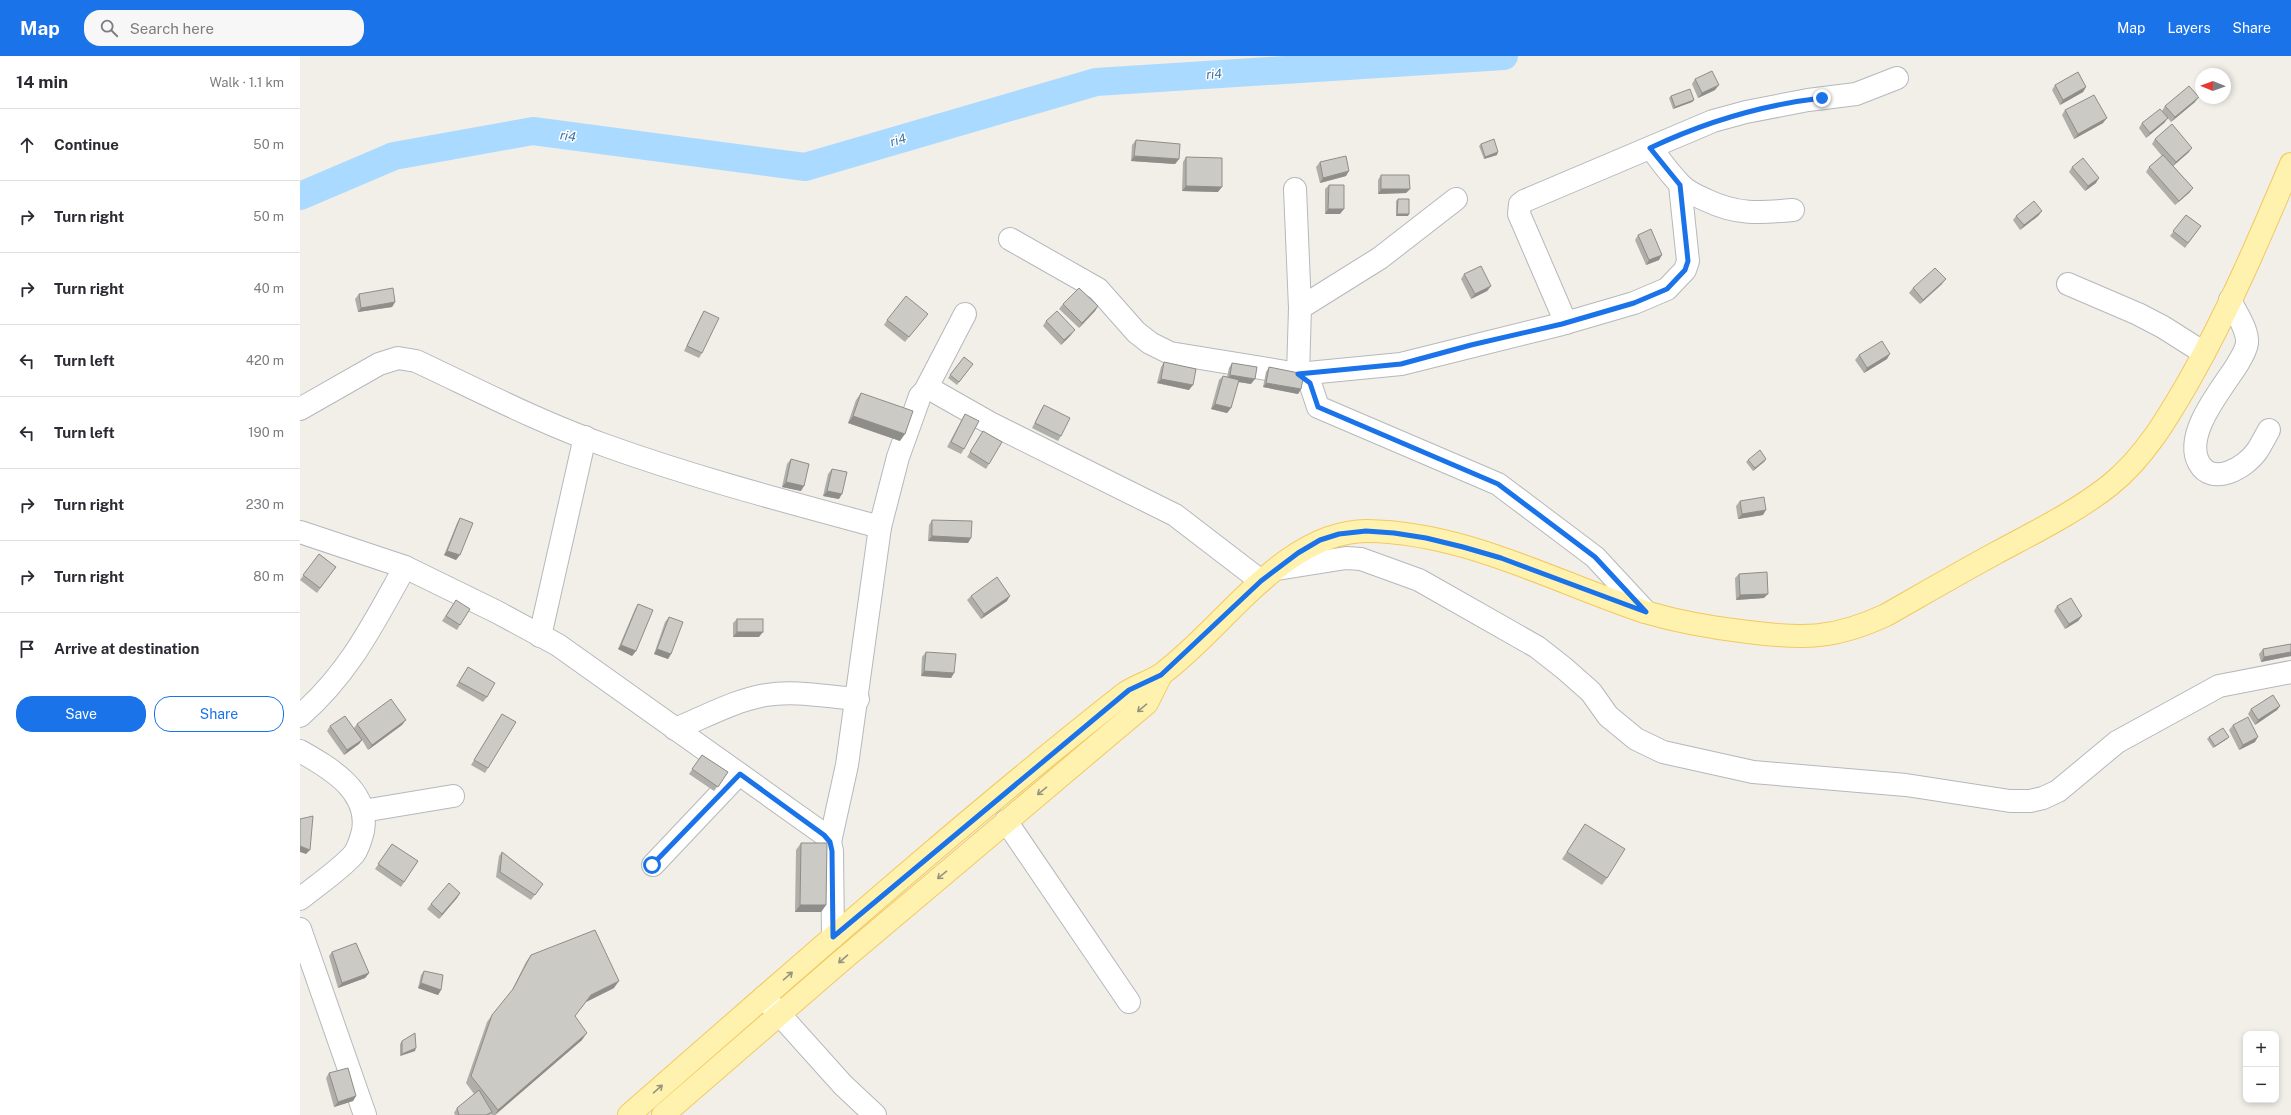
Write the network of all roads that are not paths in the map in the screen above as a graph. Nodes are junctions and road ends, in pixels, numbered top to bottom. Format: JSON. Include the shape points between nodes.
{"nodes":[{"id":1,"x":1897,"y":78,"type":"dead end"},
{"id":2,"x":1650,"y":148,"type":"junction"},
{"id":3,"x":2291,"y":164,"type":"edge"},
{"id":4,"x":1680,"y":185,"type":"junction"},
{"id":5,"x":1295,"y":189,"type":"dead end"},
{"id":6,"x":1456,"y":199,"type":"dead end"},
{"id":7,"x":1793,"y":210,"type":"dead end"},
{"id":8,"x":1010,"y":238,"type":"dead end"},
{"id":9,"x":2068,"y":284,"type":"dead end"},
{"id":10,"x":2230,"y":300,"type":"junction"},
{"id":11,"x":1300,"y":308,"type":"junction"},
{"id":12,"x":965,"y":314,"type":"dead end"},
{"id":13,"x":1566,"y":323,"type":"junction"},
{"id":14,"x":2204,"y":353,"type":"junction"},
{"id":15,"x":1298,"y":374,"type":"junction"},
{"id":16,"x":925,"y":391,"type":"junction"},
{"id":17,"x":300,"y":409,"type":"edge"},
{"id":18,"x":2268,"y":430,"type":"dead end"},
{"id":19,"x":585,"y":437,"type":"junction"},
{"id":20,"x":880,"y":527,"type":"junction"},
{"id":21,"x":300,"y":532,"type":"edge"},
{"id":22,"x":405,"y":567,"type":"junction"},
{"id":23,"x":1269,"y":575,"type":"junction"},
{"id":24,"x":1646,"y":612,"type":"junction"},
{"id":25,"x":540,"y":636,"type":"junction"},
{"id":26,"x":2291,"y":672,"type":"edge"},
{"id":27,"x":1161,"y":675,"type":"junction"},
{"id":28,"x":858,"y":699,"type":"junction"},
{"id":29,"x":300,"y":716,"type":"edge"},
{"id":30,"x":675,"y":729,"type":"junction"},
{"id":31,"x":300,"y":751,"type":"edge"},
{"id":32,"x":740,"y":774,"type":"junction"},
{"id":33,"x":453,"y":796,"type":"dead end"},
{"id":34,"x":363,"y":811,"type":"junction"},
{"id":35,"x":1006,"y":821,"type":"junction"},
{"id":36,"x":830,"y":842,"type":"junction"},
{"id":37,"x":652,"y":865,"type":"dead end"},
{"id":38,"x":300,"y":899,"type":"edge"},
{"id":39,"x":300,"y":929,"type":"edge"},
{"id":40,"x":833,"y":937,"type":"junction"},
{"id":41,"x":764,"y":997,"type":"junction"},
{"id":42,"x":1128,"y":1002,"type":"dead end"},
{"id":43,"x":779,"y":1015,"type":"junction"},
{"id":44,"x":365,"y":1115,"type":"edge"},
{"id":45,"x":629,"y":1115,"type":"edge"},
{"id":46,"x":663,"y":1115,"type":"edge"},
{"id":47,"x":875,"y":1115,"type":"edge"}],
"edges":[{"from":1,"to":2,"type":"street","via":[[1856,94],[1808,100],[1713,121]]},
{"from":2,"to":4,"type":"street"},
{"from":2,"to":13,"type":"street","via":[[1520,204],[1518,214]]},
{"from":3,"to":10,"type":"main road"},
{"from":4,"to":7,"type":"street","via":[[1693,194],[1736,212]]},
{"from":4,"to":13,"type":"street","via":[[1688,261],[1685,270],[1676,281],[1653,296]]},
{"from":5,"to":11,"type":"street"},
{"from":6,"to":11,"type":"street","via":[[1380,258]]},
{"from":8,"to":15,"type":"street","via":[[1098,289],[1136,332],[1150,343],[1170,353]]},
{"from":9,"to":14,"type":"street","via":[[2138,314]]},
{"from":10,"to":14,"type":"main road"},
{"from":10,"to":18,"type":"street","via":[[2246,334],[2246,349],[2203,420],[2194,446],[2195,456],[2210,474],[2229,472],[2250,460]]},
{"from":11,"to":15,"type":"street"},
{"from":12,"to":16,"type":"street"},
{"from":13,"to":15,"type":"street","via":[[1401,364]]},
{"from":14,"to":24,"type":"main road","via":[[2155,435],[2132,464],[2111,484],[2049,525],[1859,628],[1810,636],[1773,635],[1680,621]]},
{"from":15,"to":24,"type":"street","via":[[1310,383],[1318,407],[1498,484],[1595,557]]},
{"from":16,"to":20,"type":"street","via":[[920,396],[898,457]]},
{"from":16,"to":23,"type":"street","via":[[932,390],[990,423],[1175,516]]},
{"from":17,"to":19,"type":"street","via":[[379,364],[398,358],[416,361],[528,414]]},
{"from":19,"to":20,"type":"street","via":[[606,446],[771,497]]},
{"from":19,"to":25,"type":"street"},
{"from":20,"to":28,"type":"street"},
{"from":21,"to":22,"type":"street"},
{"from":22,"to":25,"type":"street"},
{"from":22,"to":29,"type":"street","via":[[341,675],[321,698]]},
{"from":23,"to":24,"type":"main road","via":[[1320,540],[1339,534],[1366,531],[1394,533],[1426,538],[1501,558]]},
{"from":23,"to":26,"type":"street","via":[[1346,558],[1361,560],[1418,580],[1536,648],[1591,692],[1608,716],[1636,739],[1663,752],[1753,772],[1906,786],[2010,801],[2030,802],[2058,791],[2117,742],[2219,686]]},
{"from":23,"to":27,"type":"main road"},
{"from":25,"to":30,"type":"street","via":[[558,645]]},
{"from":27,"to":35,"type":"main road","one_way":true,"via":[[1147,703]]},
{"from":27,"to":40,"type":"main road","via":[[1129,690]]},
{"from":28,"to":30,"type":"street","via":[[790,693],[768,694],[734,704]]},
{"from":28,"to":36,"type":"street"},
{"from":30,"to":32,"type":"street"},
{"from":31,"to":34,"type":"street","via":[[324,764],[350,785]]},
{"from":32,"to":36,"type":"street"},
{"from":32,"to":37,"type":"street"},
{"from":33,"to":34,"type":"street"},
{"from":34,"to":38,"type":"street","via":[[361,840],[354,853]]},
{"from":35,"to":42,"type":"street"},
{"from":35,"to":43,"type":"main road","one_way":true},
{"from":36,"to":40,"type":"street"},
{"from":39,"to":44,"type":"street"},
{"from":41,"to":40,"type":"main road","one_way":true},
{"from":41,"to":43,"type":"street"},
{"from":45,"to":41,"type":"main road","one_way":true},
{"from":43,"to":46,"type":"main road"},
{"from":43,"to":47,"type":"street","via":[[843,1085]]}]}
